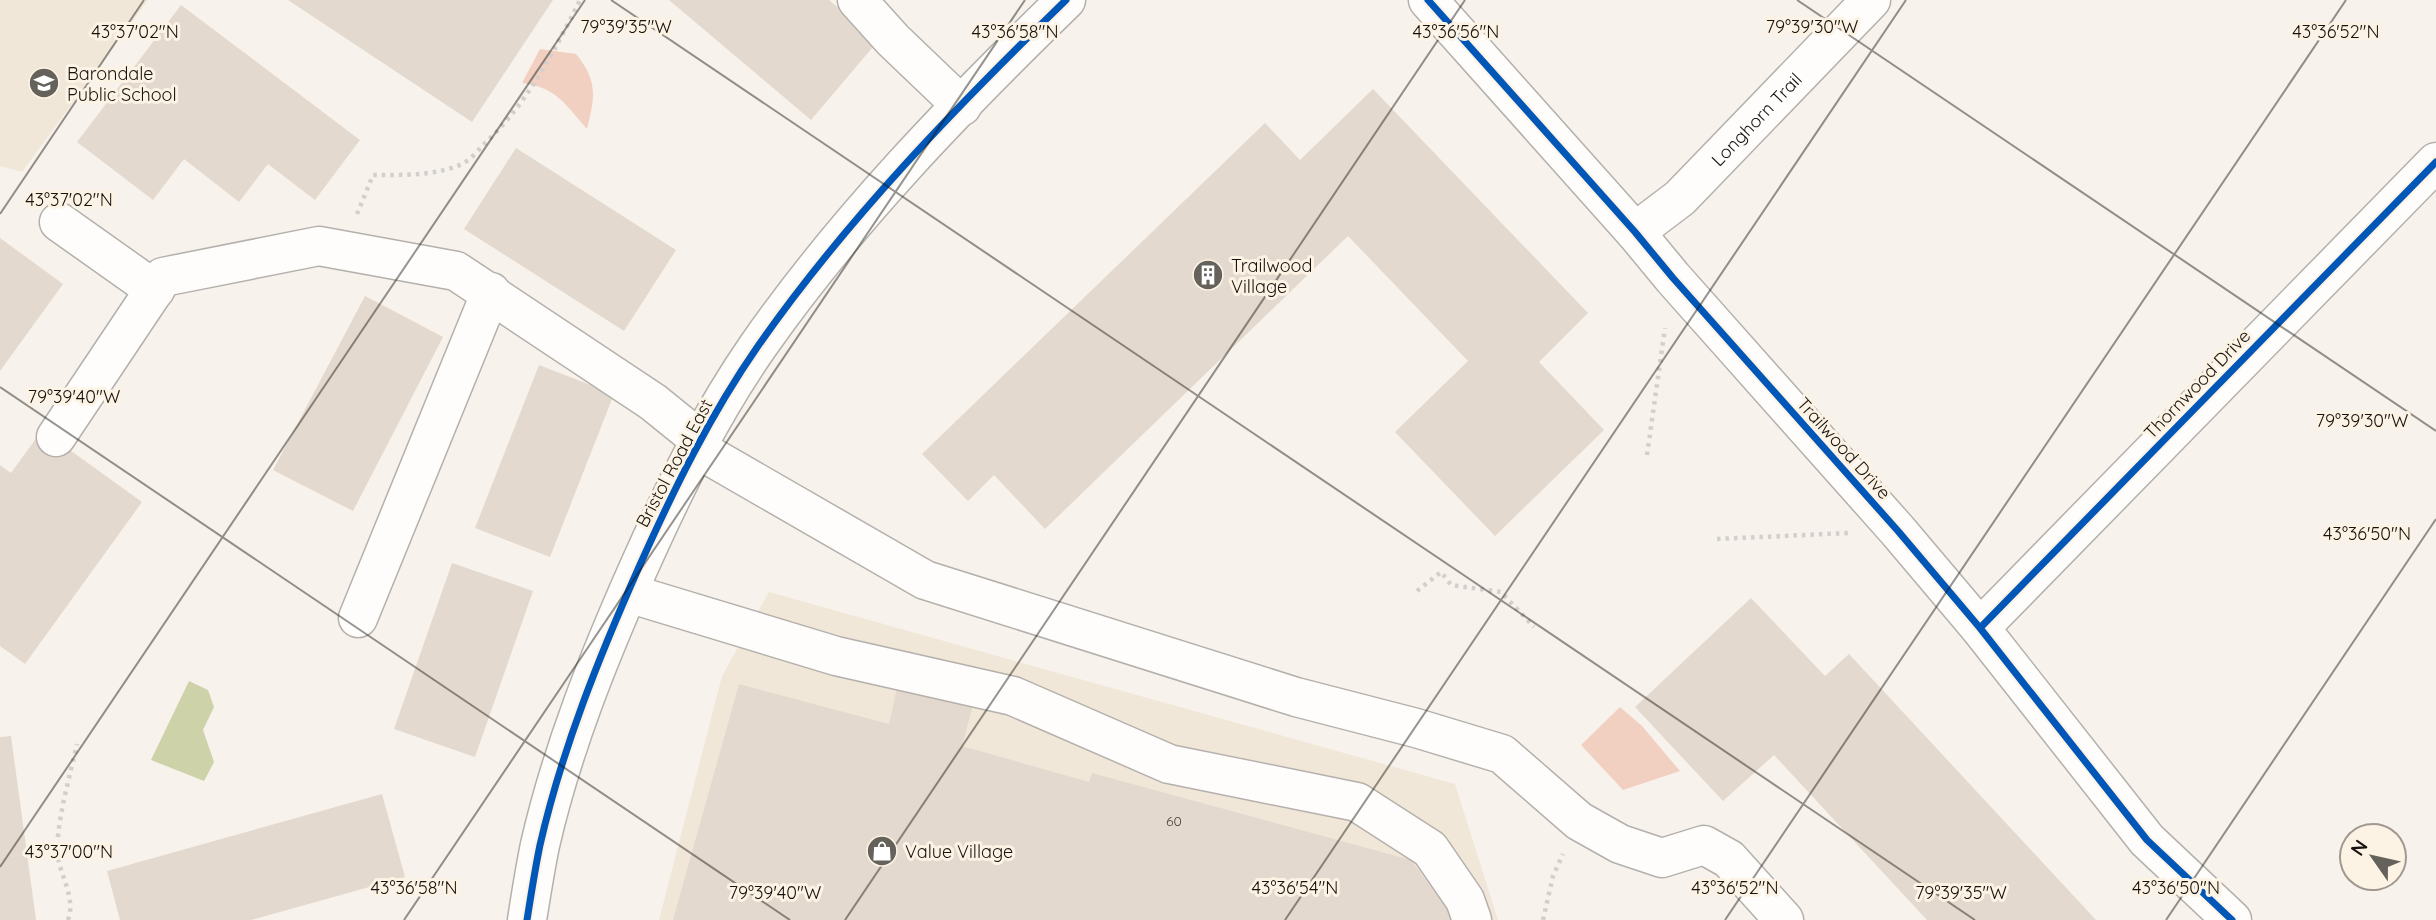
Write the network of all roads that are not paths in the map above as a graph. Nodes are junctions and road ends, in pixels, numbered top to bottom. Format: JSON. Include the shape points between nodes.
{"nodes":[{"id":1,"x":858,"y":0,"type":"edge"},
{"id":2,"x":1066,"y":0,"type":"edge"},
{"id":3,"x":1428,"y":0,"type":"edge"},
{"id":4,"x":1871,"y":0,"type":"edge"},
{"id":5,"x":962,"y":106,"type":"junction"},
{"id":6,"x":2436,"y":162,"type":"edge"},
{"id":7,"x":59,"y":222,"type":"dead end"},
{"id":8,"x":1635,"y":232,"type":"junction"},
{"id":9,"x":155,"y":289,"type":"junction"},
{"id":10,"x":491,"y":292,"type":"junction"},
{"id":11,"x":56,"y":437,"type":"dead end"},
{"id":12,"x":698,"y":444,"type":"junction"},
{"id":13,"x":628,"y":593,"type":"junction"},
{"id":14,"x":358,"y":618,"type":"dead end"},
{"id":15,"x":1980,"y":628,"type":"junction"},
{"id":16,"x":527,"y":920,"type":"edge"},
{"id":17,"x":1472,"y":920,"type":"edge"},
{"id":18,"x":1784,"y":920,"type":"edge"},
{"id":19,"x":2232,"y":920,"type":"edge"}],
"edges":[{"from":1,"to":5,"type":"street"},
{"from":2,"to":5,"type":"street","name":"Bristol Road East"},
{"from":3,"to":8,"type":"street","name":"Trailwood Drive"},
{"from":4,"to":8,"type":"street","name":"Longhorn Trail","via":[[1680,198]]},
{"from":5,"to":12,"type":"street","name":"Bristol Road East","via":[[822,262],[758,347]]},
{"from":6,"to":15,"type":"street","name":"Thornwood Drive"},
{"from":7,"to":9,"type":"street"},
{"from":8,"to":15,"type":"street","name":"Trailwood Drive"},
{"from":9,"to":10,"type":"street","via":[[163,277],[319,246],[456,271]]},
{"from":9,"to":11,"type":"street"},
{"from":10,"to":12,"type":"street","via":[[653,402]]},
{"from":10,"to":14,"type":"street"},
{"from":12,"to":13,"type":"street","name":"Bristol Road East"},
{"from":12,"to":18,"type":"street","via":[[925,580],[1296,697],[1502,754],[1579,821],[1620,844],[1662,858],[1704,845],[1729,859]]},
{"from":13,"to":16,"type":"street","name":"Bristol Road East","via":[[577,717],[540,845]]},
{"from":13,"to":17,"type":"street","via":[[836,656],[1013,696],[1169,764],[1357,802],[1430,849],[1465,900]]},
{"from":15,"to":19,"type":"street","name":"Trailwood Drive","via":[[2147,840]]}]}
